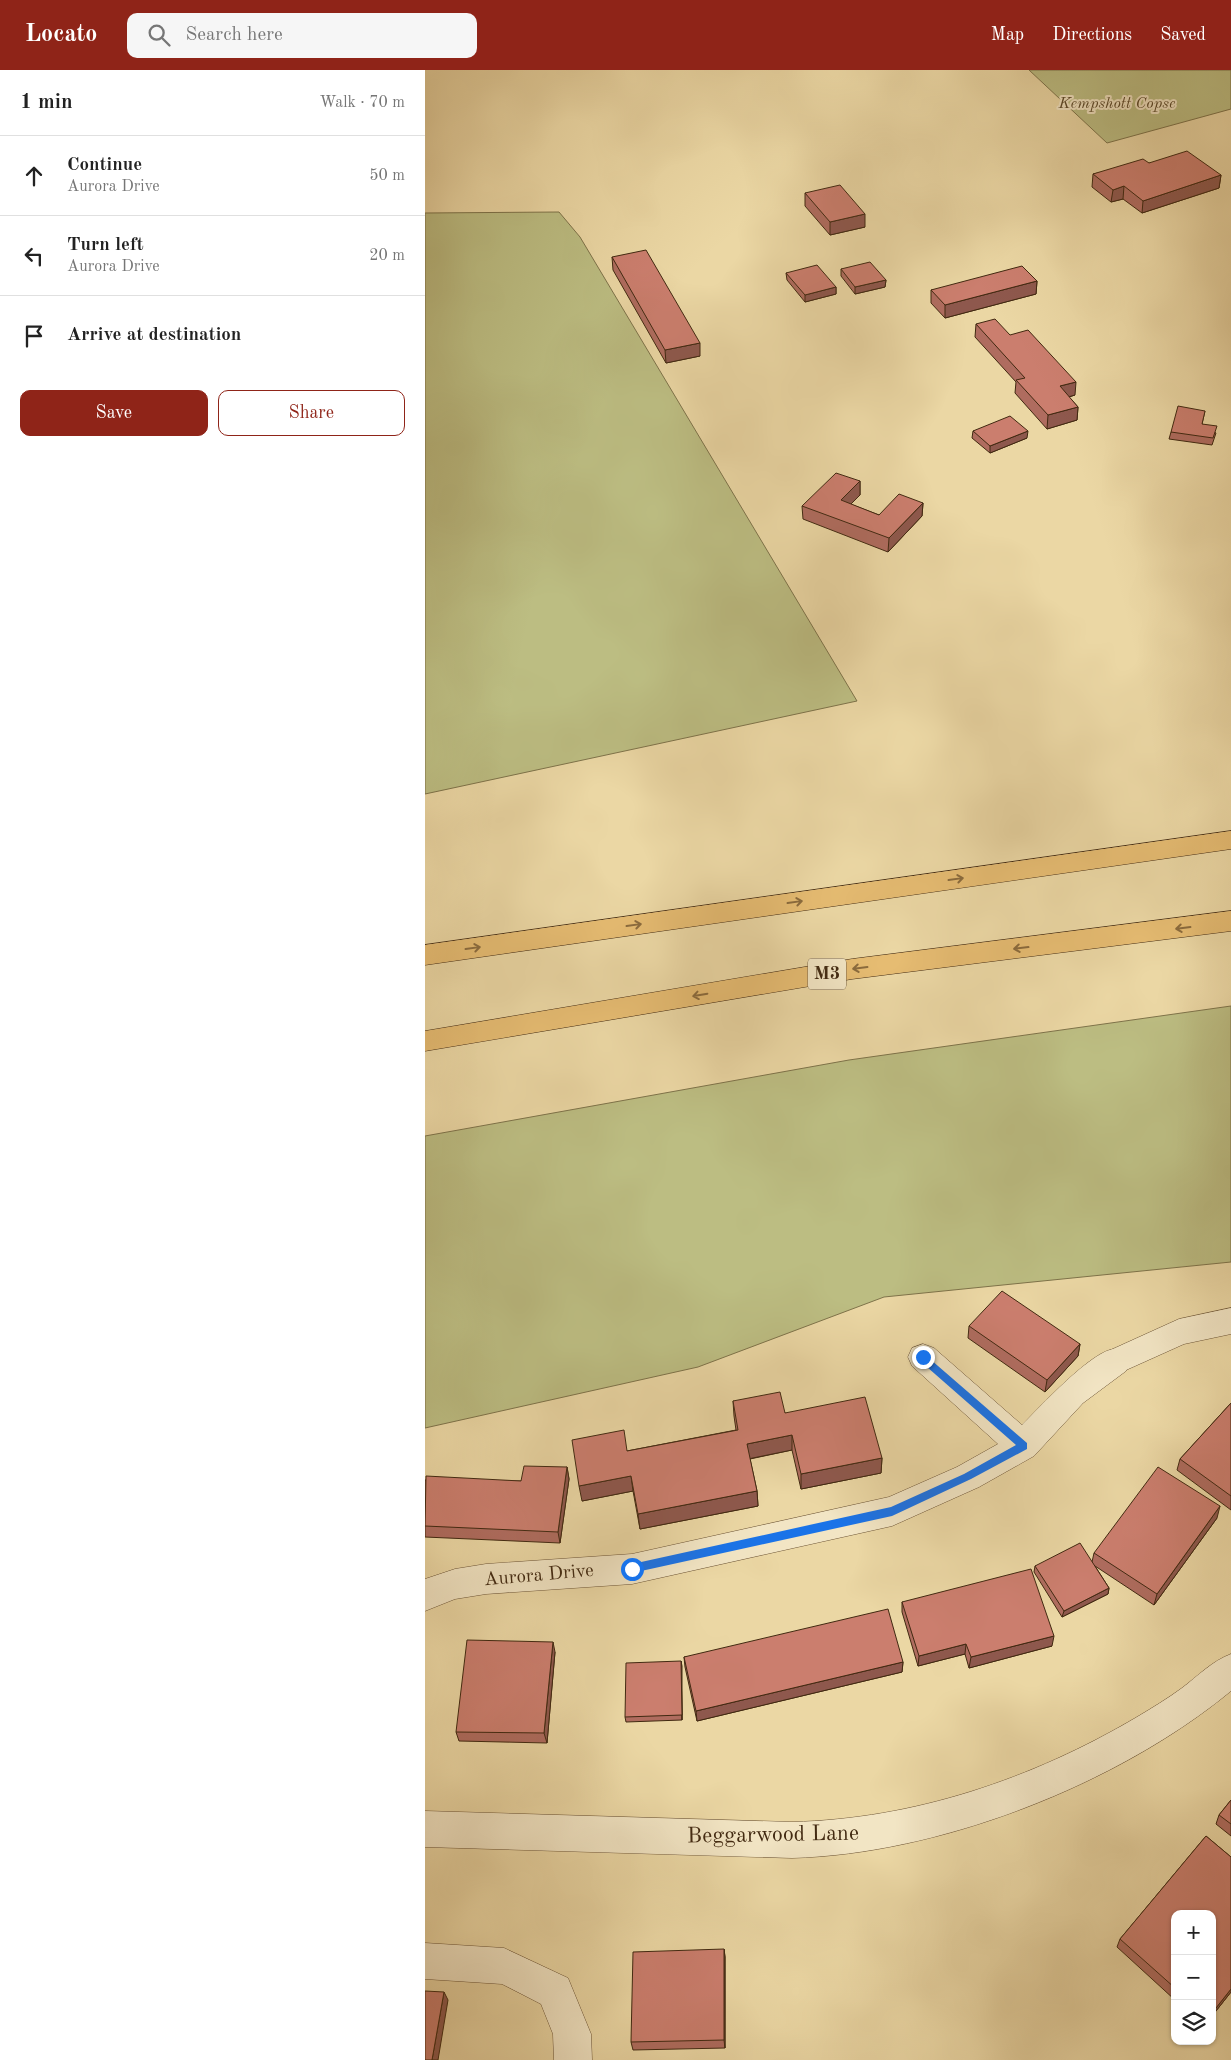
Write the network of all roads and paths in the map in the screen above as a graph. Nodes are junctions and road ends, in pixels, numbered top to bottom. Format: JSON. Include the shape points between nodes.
{"nodes":[{"id":1,"x":1231,"y":840,"type":"edge"},
{"id":2,"x":1231,"y":922,"type":"edge"},
{"id":3,"x":425,"y":955,"type":"edge"},
{"id":4,"x":425,"y":1041,"type":"edge"},
{"id":5,"x":1231,"y":1321,"type":"edge"},
{"id":6,"x":923,"y":1357,"type":"dead end"},
{"id":7,"x":1023,"y":1446,"type":"junction"},
{"id":8,"x":425,"y":1596,"type":"edge"},
{"id":9,"x":1231,"y":1670,"type":"edge"},
{"id":10,"x":425,"y":1829,"type":"edge"},
{"id":11,"x":425,"y":1961,"type":"edge"},
{"id":12,"x":573,"y":2060,"type":"edge"}],
"edges":[{"from":3,"to":1,"type":"highway","one_way":true},
{"from":2,"to":4,"type":"highway","number":"M3","one_way":true,"via":[[852,969]]},
{"from":5,"to":7,"type":"street","name":"Aurora Drive","via":[[1179,1332],[1115,1362],[1072,1393]]},
{"from":6,"to":7,"type":"street"},
{"from":7,"to":8,"type":"street","name":"Aurora Drive","via":[[892,1511],[632,1569],[455,1584]]},
{"from":9,"to":10,"type":"street","name":"Beggarwood Lane","via":[[1161,1721],[1110,1751],[1055,1776],[989,1804],[863,1835],[813,1839]]},
{"from":11,"to":12,"type":"street","via":[[504,1966],[555,1990],[572,2034]]}]}
